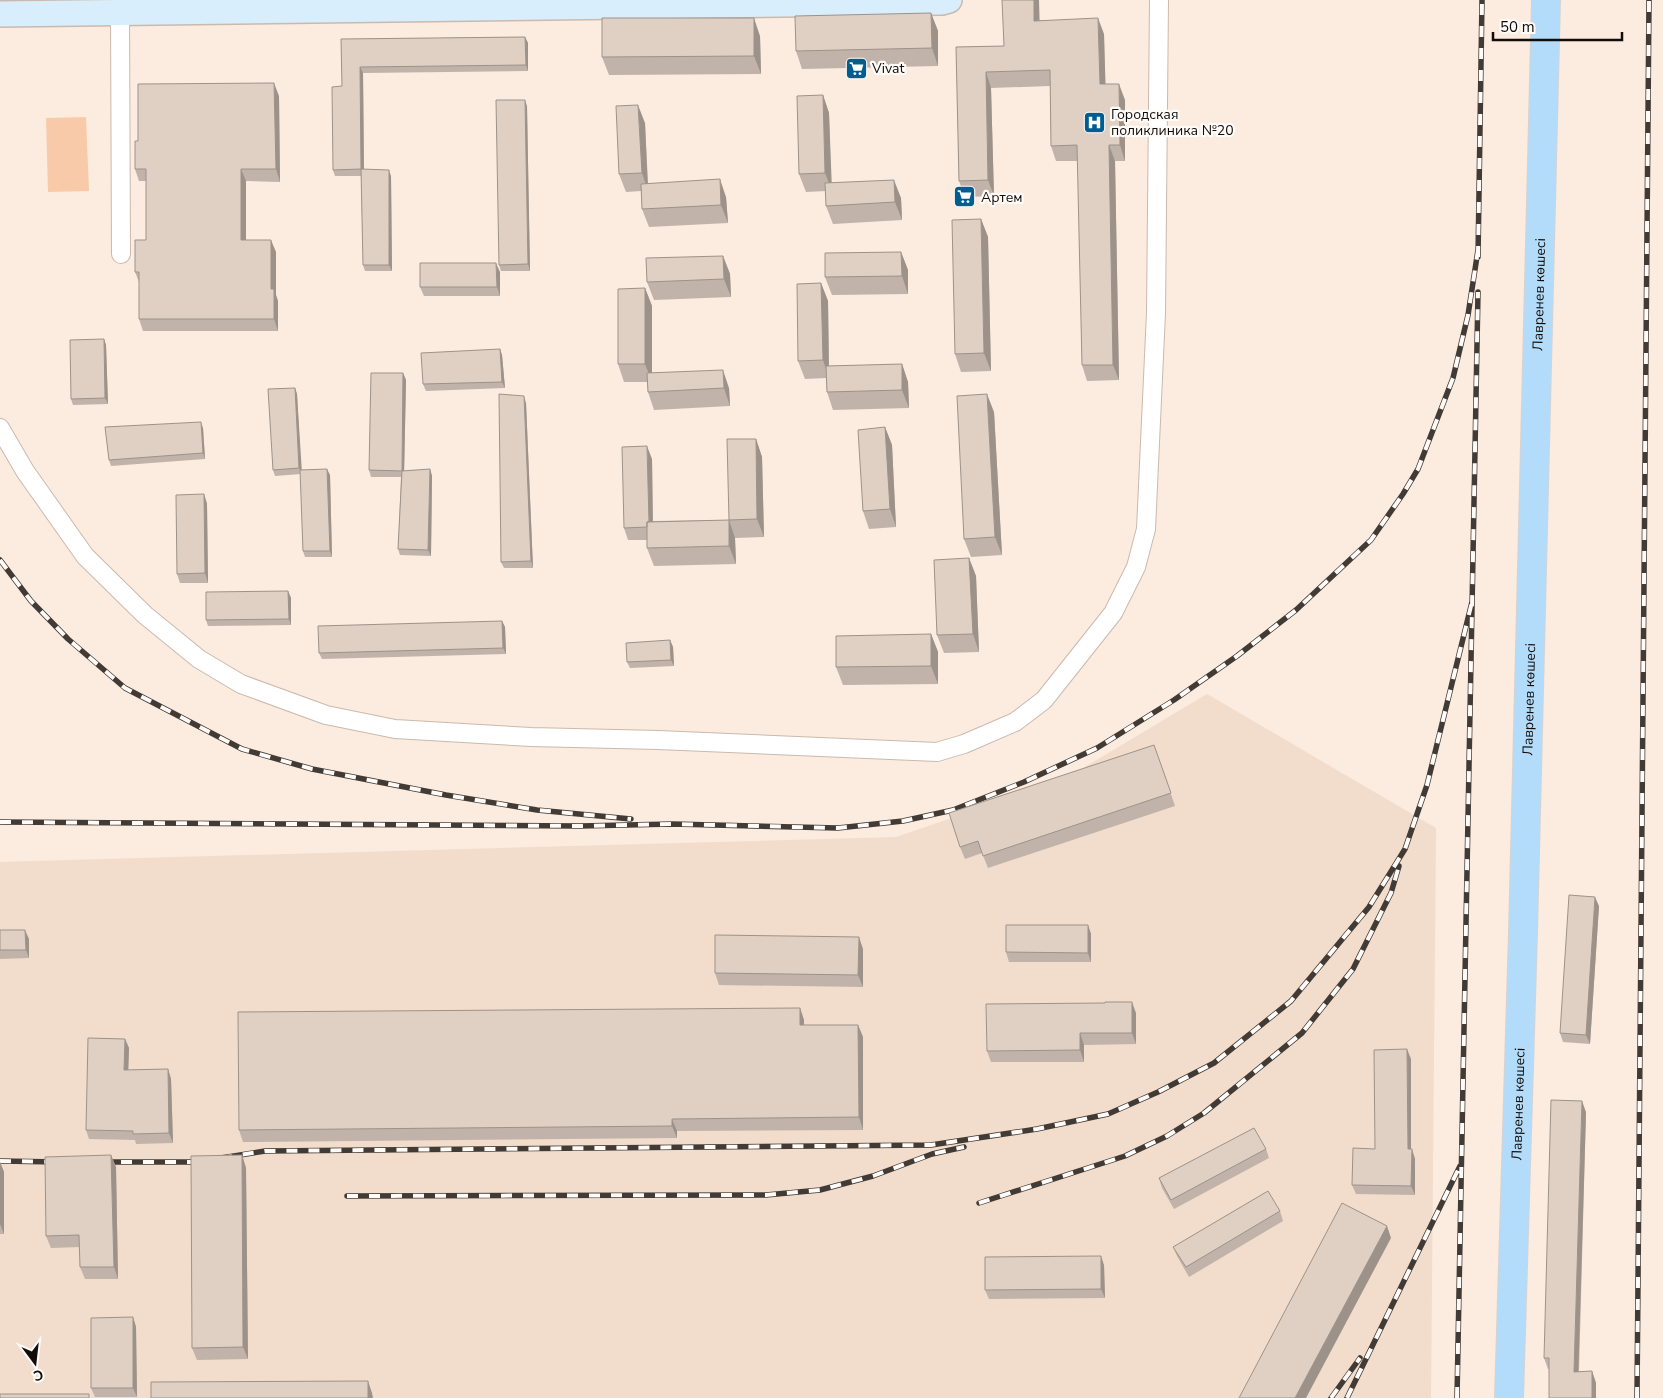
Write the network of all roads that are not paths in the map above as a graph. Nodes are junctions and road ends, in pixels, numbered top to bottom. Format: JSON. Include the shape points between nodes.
{"nodes":[{"id":1,"x":949,"y":0,"type":"edge"},
{"id":2,"x":1159,"y":0,"type":"edge"},
{"id":3,"x":1546,"y":0,"type":"edge"},
{"id":4,"x":120,"y":12,"type":"junction"},
{"id":5,"x":0,"y":14,"type":"edge"},
{"id":6,"x":121,"y":254,"type":"dead end"},
{"id":7,"x":0,"y":428,"type":"edge"},
{"id":8,"x":1509,"y":1398,"type":"edge"}],
"edges":[{"from":1,"to":4,"type":"street"},
{"from":2,"to":7,"type":"street","via":[[1156,313],[1146,529],[1136,568],[1114,613],[1044,700],[1015,722],[964,744],[937,752],[531,737],[395,729],[326,715],[231,679],[199,659],[145,615],[85,556],[25,471]]},
{"from":3,"to":8,"type":"main road","name":"Лавренев көшесі"},
{"from":4,"to":5,"type":"street"},
{"from":4,"to":6,"type":"street"}]}
